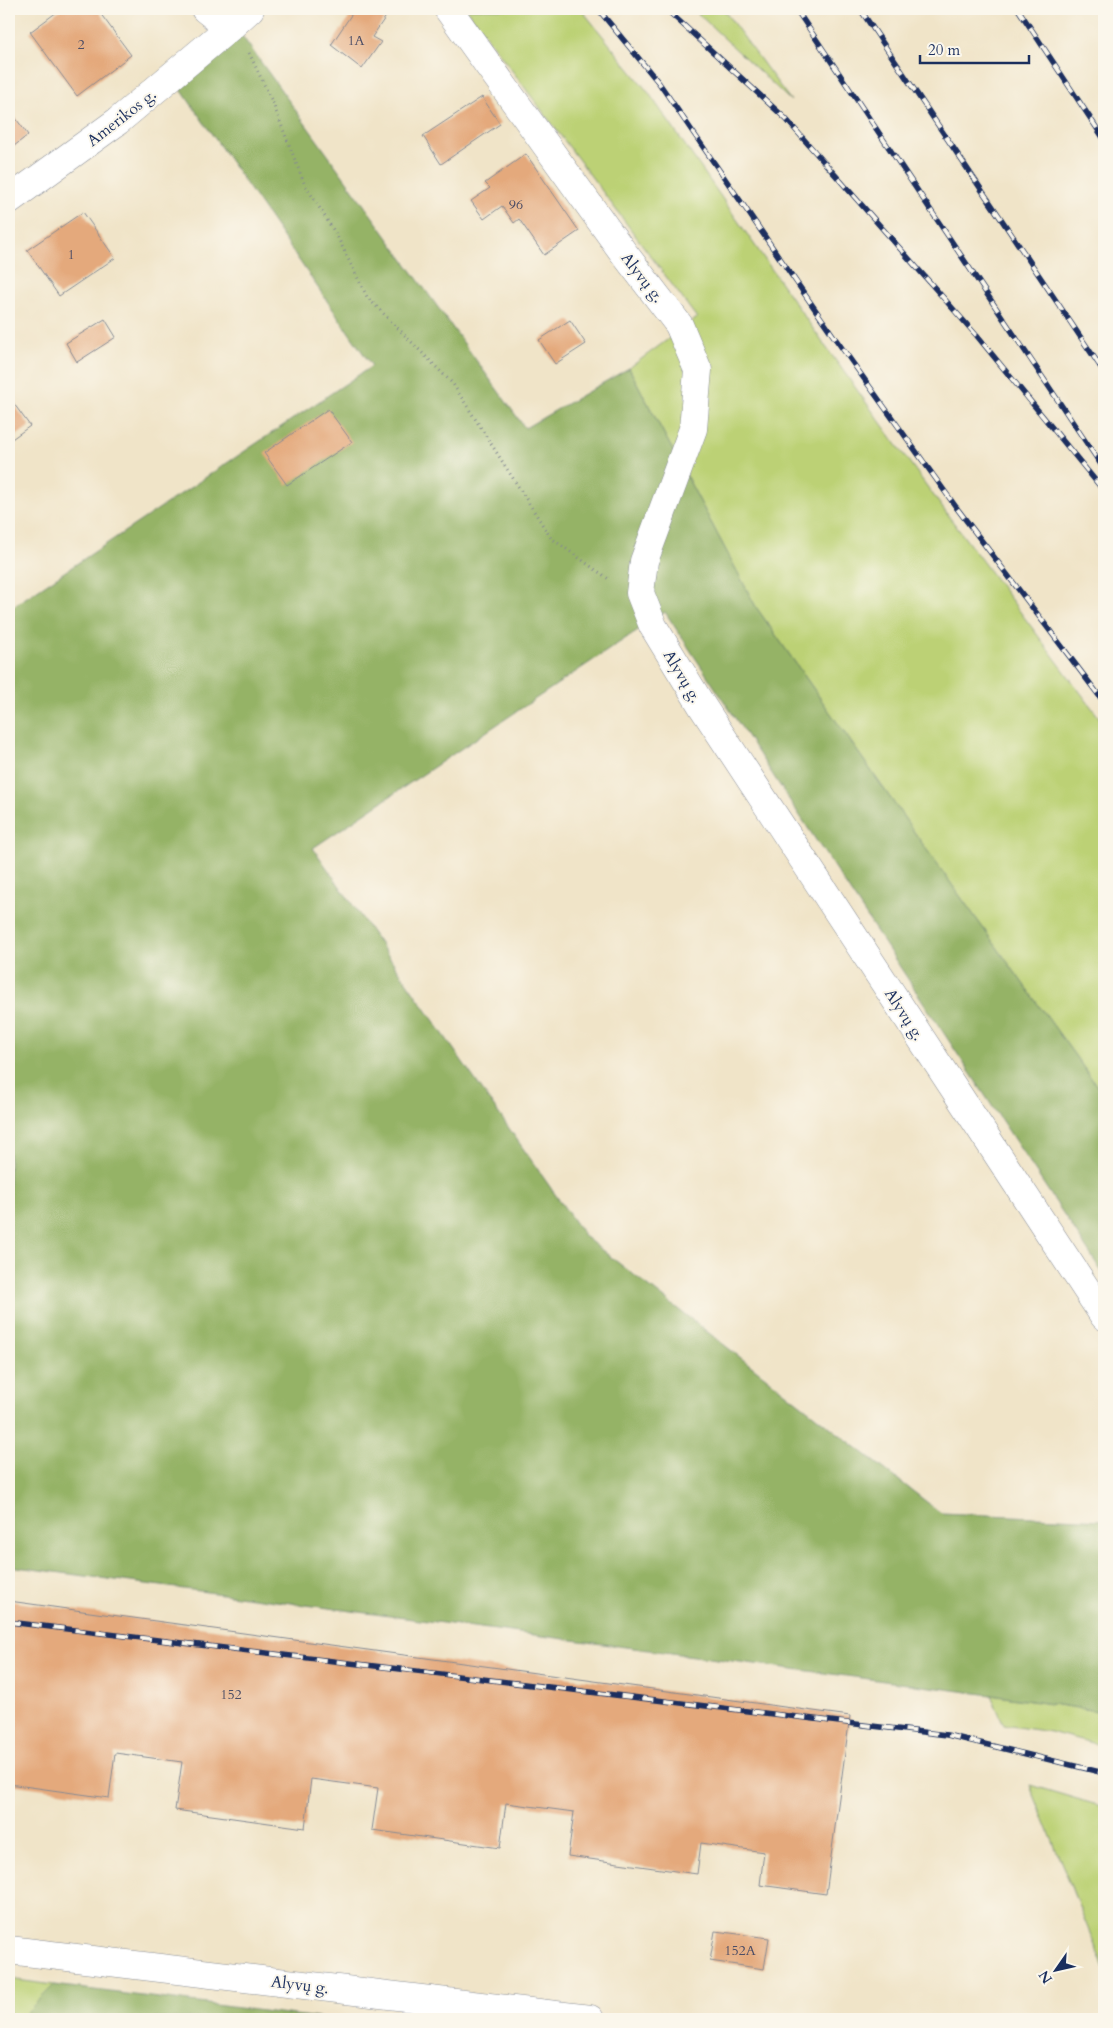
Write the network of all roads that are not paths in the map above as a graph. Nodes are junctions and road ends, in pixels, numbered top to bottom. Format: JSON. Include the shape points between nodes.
{"nodes":[{"id":1,"x":205,"y":9,"type":"edge"},
{"id":2,"x":250,"y":9,"type":"edge"},
{"id":3,"x":448,"y":9,"type":"edge"},
{"id":4,"x":229,"y":28,"type":"junction"},
{"id":5,"x":9,"y":200,"type":"edge"},
{"id":6,"x":1104,"y":1316,"type":"edge"},
{"id":7,"x":9,"y":1950,"type":"edge"},
{"id":8,"x":590,"y":2019,"type":"edge"}],
"edges":[{"from":1,"to":4,"type":"street"},
{"from":2,"to":4,"type":"street"},
{"from":3,"to":6,"type":"street","name":"Alyvų g.","via":[[679,325],[698,370],[693,429],[644,561],[640,593],[653,626],[702,706]]},
{"from":4,"to":5,"type":"street","name":"Amerikos g.","via":[[118,121]]},
{"from":7,"to":8,"type":"street","name":"Alyvų g."}]}
